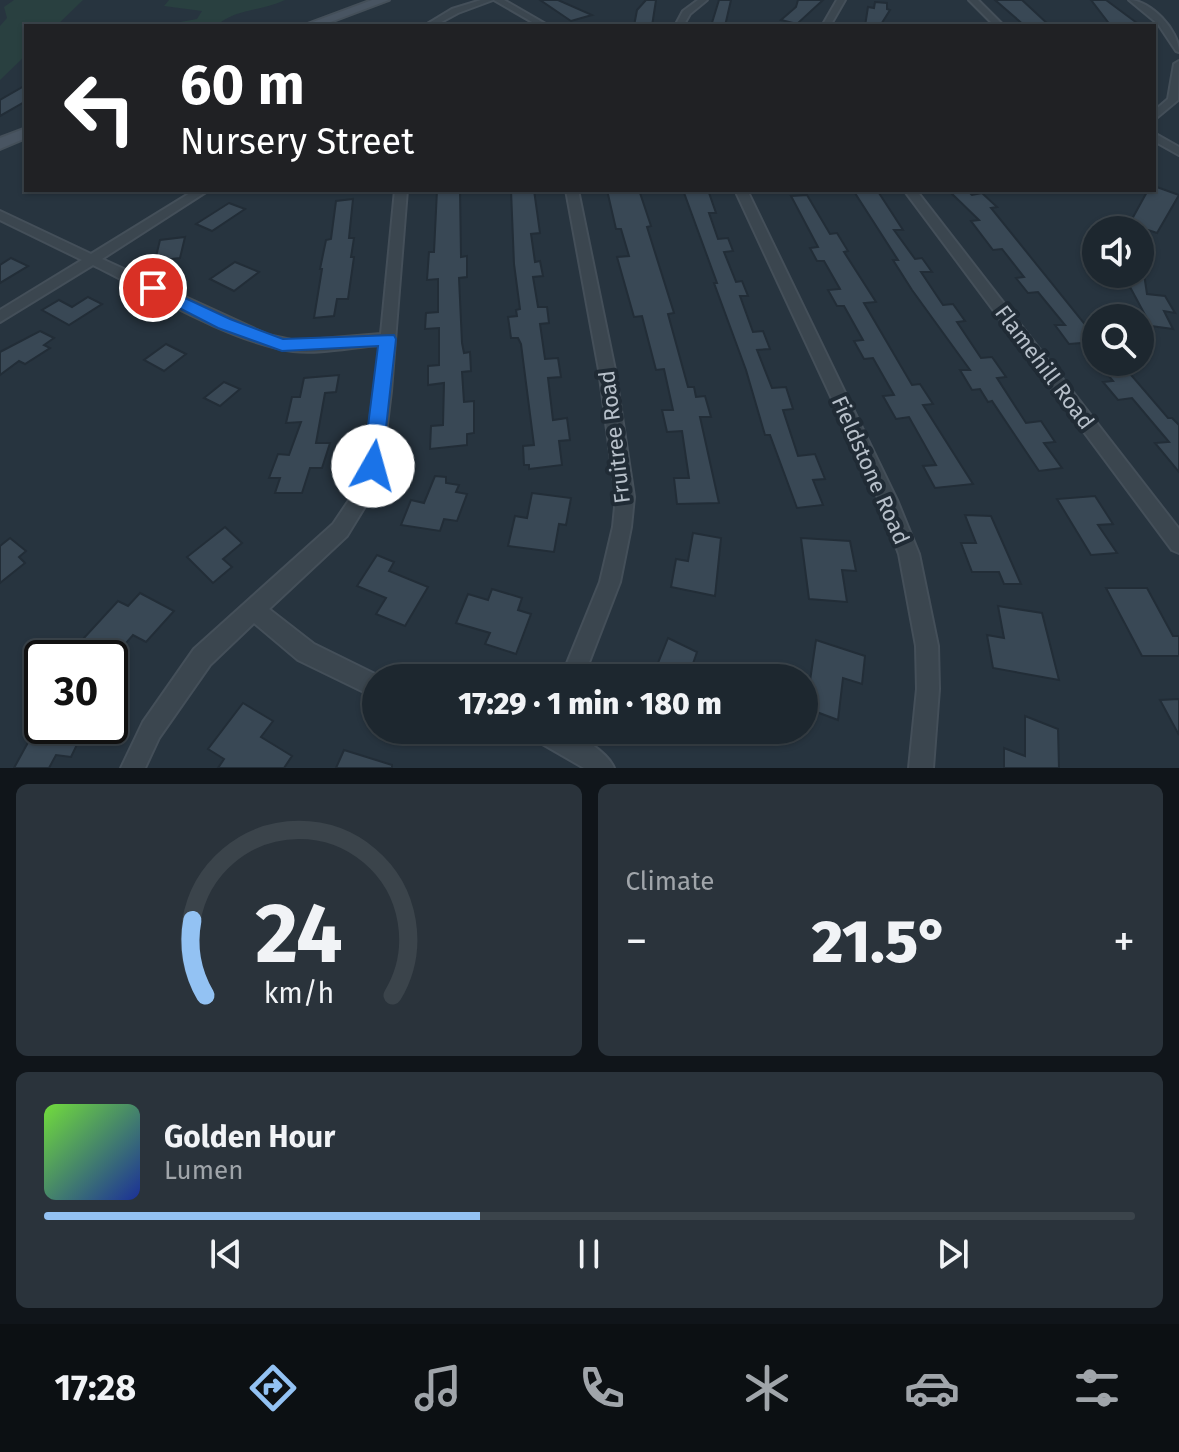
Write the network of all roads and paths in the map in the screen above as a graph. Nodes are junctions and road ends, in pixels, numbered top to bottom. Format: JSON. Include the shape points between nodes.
{"nodes":[{"id":1,"x":383,"y":0,"type":"edge"},
{"id":2,"x":489,"y":0,"type":"edge"},
{"id":3,"x":498,"y":0,"type":"edge"},
{"id":4,"x":703,"y":0,"type":"edge"},
{"id":5,"x":841,"y":0,"type":"edge"},
{"id":6,"x":973,"y":0,"type":"edge"},
{"id":7,"x":1133,"y":0,"type":"edge"},
{"id":8,"x":314,"y":24,"type":"edge"},
{"id":9,"x":432,"y":24,"type":"edge"},
{"id":10,"x":541,"y":24,"type":"edge"},
{"id":11,"x":680,"y":24,"type":"edge"},
{"id":12,"x":827,"y":24,"type":"edge"},
{"id":13,"x":998,"y":24,"type":"edge"},
{"id":14,"x":1179,"y":49,"type":"edge"},
{"id":15,"x":1179,"y":64,"type":"edge"},
{"id":16,"x":1156,"y":115,"type":"edge"},
{"id":17,"x":24,"y":134,"type":"edge"},
{"id":18,"x":1156,"y":137,"type":"edge"},
{"id":19,"x":0,"y":144,"type":"edge"},
{"id":20,"x":1179,"y":152,"type":"edge"},
{"id":21,"x":200,"y":192,"type":"edge"},
{"id":22,"x":401,"y":192,"type":"edge"},
{"id":23,"x":572,"y":192,"type":"edge"},
{"id":24,"x":742,"y":192,"type":"edge"},
{"id":25,"x":912,"y":192,"type":"edge"},
{"id":26,"x":0,"y":215,"type":"edge"},
{"id":27,"x":92,"y":260,"type":"junction"},
{"id":28,"x":0,"y":317,"type":"edge"},
{"id":29,"x":388,"y":339,"type":"junction"},
{"id":30,"x":1179,"y":544,"type":"edge"},
{"id":31,"x":252,"y":609,"type":"junction"},
{"id":32,"x":578,"y":664,"type":"edge"},
{"id":33,"x":362,"y":679,"type":"edge"},
{"id":34,"x":568,"y":744,"type":"edge"},
{"id":35,"x":133,"y":768,"type":"edge"},
{"id":36,"x":602,"y":768,"type":"edge"},
{"id":37,"x":921,"y":768,"type":"edge"}],
"edges":[{"from":1,"to":8,"type":"main road"},
{"from":2,"to":9,"type":"street"},
{"from":3,"to":10,"type":"street"},
{"from":4,"to":11,"type":"street"},
{"from":5,"to":12,"type":"street"},
{"from":6,"to":13,"type":"street"},
{"from":7,"to":14,"type":"street","via":[[1161,22]]},
{"from":15,"to":16,"type":"street","via":[[1173,100]]},
{"from":17,"to":19,"type":"main road"},
{"from":18,"to":20,"type":"street"},
{"from":21,"to":27,"type":"street"},
{"from":22,"to":29,"type":"street"},
{"from":23,"to":32,"type":"street","name":"Fruitree Road","via":[[625,497],[610,582]]},
{"from":24,"to":37,"type":"street","name":"Fieldstone Road","via":[[909,554],[927,646]]},
{"from":25,"to":30,"type":"street","name":"Flamehill Road"},
{"from":26,"to":27,"type":"street"},
{"from":27,"to":28,"type":"street"},
{"from":27,"to":29,"type":"street","via":[[282,345]]},
{"from":29,"to":31,"type":"street","via":[[366,490],[340,530]]},
{"from":31,"to":33,"type":"street","via":[[306,652]]},
{"from":31,"to":35,"type":"street","via":[[179,687]]},
{"from":34,"to":36,"type":"street"}]}
